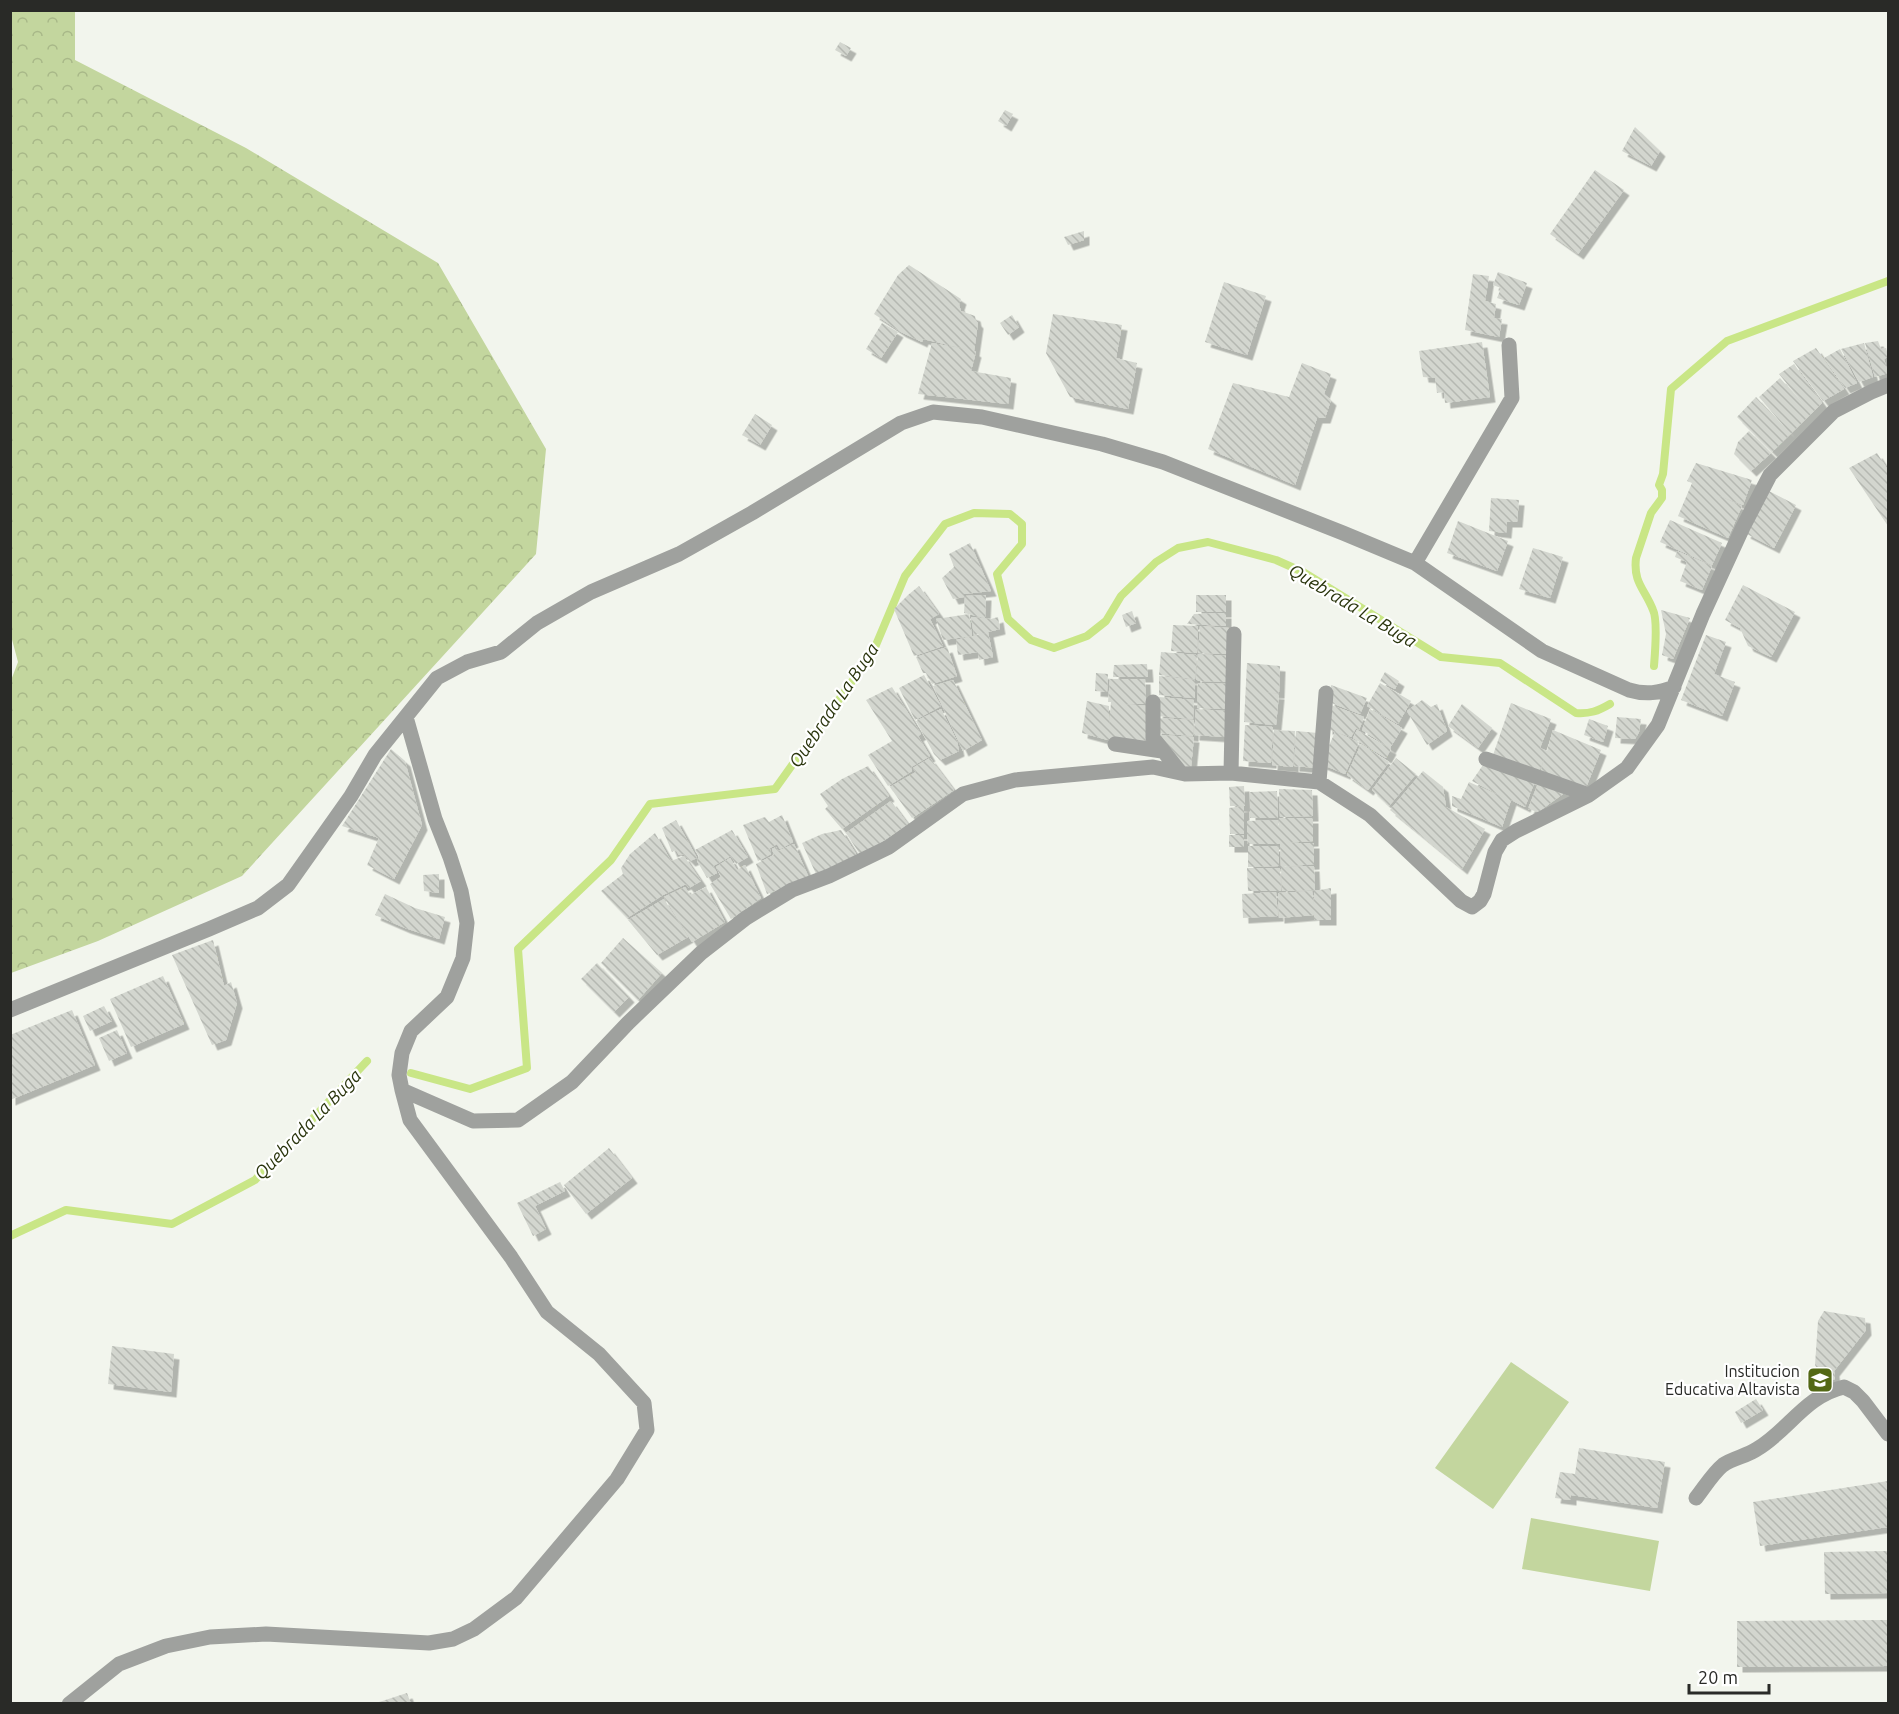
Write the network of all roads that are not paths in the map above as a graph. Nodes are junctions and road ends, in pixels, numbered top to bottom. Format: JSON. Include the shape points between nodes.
{"nodes":[{"id":1,"x":1509,"y":345,"type":"dead end"},
{"id":2,"x":1888,"y":385,"type":"edge"},
{"id":3,"x":1415,"y":563,"type":"junction"},
{"id":4,"x":1234,"y":634,"type":"dead end"},
{"id":5,"x":1674,"y":687,"type":"junction"},
{"id":6,"x":1326,"y":693,"type":"dead end"},
{"id":7,"x":1153,"y":702,"type":"dead end"},
{"id":8,"x":406,"y":717,"type":"junction"},
{"id":9,"x":1115,"y":744,"type":"dead end"},
{"id":10,"x":1162,"y":751,"type":"junction"},
{"id":11,"x":1486,"y":759,"type":"dead end"},
{"id":12,"x":1180,"y":772,"type":"junction"},
{"id":13,"x":1232,"y":773,"type":"junction"},
{"id":14,"x":1319,"y":782,"type":"junction"},
{"id":15,"x":1589,"y":795,"type":"junction"},
{"id":16,"x":10,"y":1010,"type":"edge"},
{"id":17,"x":402,"y":1090,"type":"junction"},
{"id":18,"x":1888,"y":1434,"type":"edge"},
{"id":19,"x":1696,"y":1498,"type":"dead end"},
{"id":20,"x":69,"y":1704,"type":"edge"}],
"edges":[{"from":1,"to":3,"type":"street","via":[[1512,398]]},
{"from":2,"to":5,"type":"street","via":[[1834,411],[1770,475],[1703,614]]},
{"from":3,"to":5,"type":"street","via":[[1542,651],[1641,693]]},
{"from":3,"to":8,"type":"street","via":[[1163,462],[982,417],[933,412],[901,423],[679,554],[591,592],[537,623],[501,652],[467,662],[437,678]]},
{"from":4,"to":13,"type":"street"},
{"from":5,"to":15,"type":"street","via":[[1658,725],[1627,768]]},
{"from":6,"to":14,"type":"street"},
{"from":7,"to":10,"type":"street","via":[[1153,738]]},
{"from":8,"to":16,"type":"street","via":[[375,754],[351,796],[288,885],[258,908]]},
{"from":8,"to":17,"type":"street","via":[[435,819],[461,891],[467,923],[463,958],[447,997],[411,1030],[402,1053]]},
{"from":9,"to":10,"type":"street"},
{"from":10,"to":12,"type":"street"},
{"from":11,"to":15,"type":"street"},
{"from":12,"to":13,"type":"street"},
{"from":12,"to":17,"type":"street","via":[[1153,767],[1015,780],[963,794],[888,847],[792,890],[746,918],[701,953],[572,1082],[518,1120],[473,1121]]},
{"from":13,"to":14,"type":"street"},
{"from":14,"to":15,"type":"street","via":[[1370,815],[1461,902],[1472,907],[1484,894],[1502,840]]},
{"from":17,"to":20,"type":"street","via":[[410,1120],[547,1312],[599,1354],[644,1403],[647,1430],[617,1479],[516,1598],[474,1629],[453,1639],[429,1643],[266,1634],[210,1637],[166,1646],[119,1664]]},
{"from":18,"to":19,"type":"street","via":[[1854,1392],[1844,1387],[1831,1390],[1758,1449],[1723,1466]]}]}
